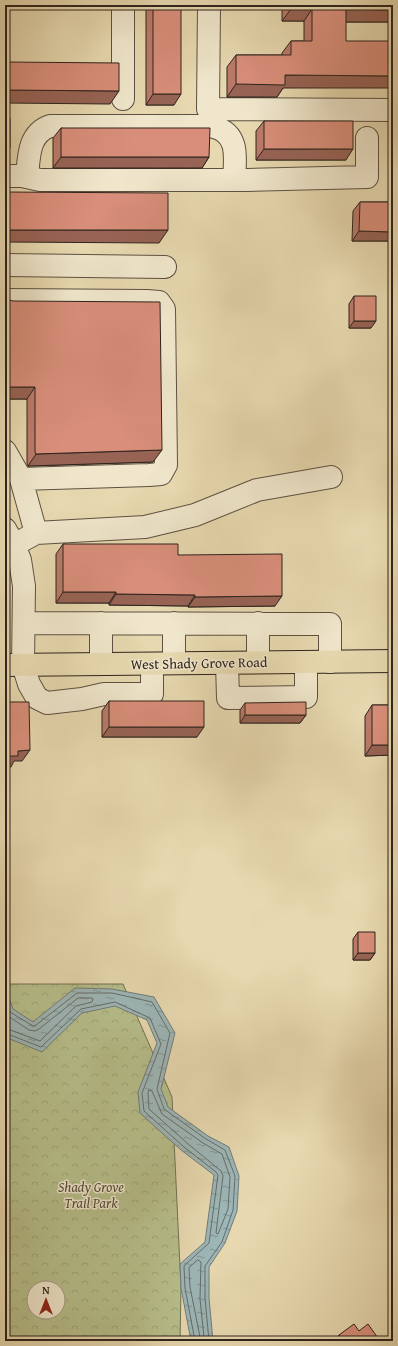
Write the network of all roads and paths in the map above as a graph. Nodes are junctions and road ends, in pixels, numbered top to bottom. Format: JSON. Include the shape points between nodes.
{"nodes":[{"id":1,"x":123,"y":5,"type":"edge"},
{"id":2,"x":209,"y":5,"type":"edge"},
{"id":3,"x":123,"y":99,"type":"dead end"},
{"id":4,"x":393,"y":110,"type":"edge"},
{"id":5,"x":368,"y":138,"type":"dead end"},
{"id":6,"x":5,"y":176,"type":"edge"},
{"id":7,"x":27,"y":177,"type":"junction"},
{"id":8,"x":234,"y":180,"type":"junction"},
{"id":9,"x":5,"y":265,"type":"edge"},
{"id":10,"x":165,"y":266,"type":"dead end"},
{"id":11,"x":5,"y":300,"type":"edge"},
{"id":12,"x":5,"y":451,"type":"edge"},
{"id":13,"x":331,"y":477,"type":"dead end"},
{"id":14,"x":21,"y":479,"type":"junction"},
{"id":15,"x":36,"y":533,"type":"junction"},
{"id":16,"x":9,"y":537,"type":"edge"},
{"id":17,"x":24,"y":624,"type":"junction"},
{"id":18,"x":101,"y":624,"type":"junction"},
{"id":19,"x":174,"y":624,"type":"junction"},
{"id":20,"x":258,"y":624,"type":"junction"},
{"id":21,"x":393,"y":661,"type":"edge"},
{"id":22,"x":258,"y":662,"type":"junction"},
{"id":23,"x":306,"y":662,"type":"junction"},
{"id":24,"x":330,"y":662,"type":"junction"},
{"id":25,"x":174,"y":663,"type":"junction"},
{"id":26,"x":228,"y":663,"type":"junction"},
{"id":27,"x":101,"y":664,"type":"junction"},
{"id":28,"x":152,"y":664,"type":"junction"},
{"id":29,"x":14,"y":665,"type":"edge"}],
"edges":[{"from":1,"to":3,"type":"street"},
{"from":2,"to":4,"type":"street","via":[[208,108]]},
{"from":5,"to":8,"type":"street","via":[[368,177]]},
{"from":6,"to":7,"type":"street"},
{"from":7,"to":8,"type":"street","via":[[40,180]]},
{"from":7,"to":8,"type":"street","via":[[30,148],[35,136],[50,126],[198,126],[214,127],[225,132],[233,142]]},
{"from":9,"to":10,"type":"street"},
{"from":11,"to":14,"type":"street","via":[[147,301],[159,302],[164,309],[166,465],[161,474]]},
{"from":12,"to":14,"type":"street"},
{"from":13,"to":15,"type":"street","via":[[257,490],[195,515],[145,527]]},
{"from":14,"to":15,"type":"street"},
{"from":15,"to":16,"type":"street"},
{"from":16,"to":17,"type":"street","via":[[20,560],[24,586]]},
{"from":17,"to":18,"type":"street"},
{"from":17,"to":29,"type":"street"},
{"from":18,"to":19,"type":"street"},
{"from":18,"to":27,"type":"street"},
{"from":19,"to":20,"type":"street"},
{"from":19,"to":25,"type":"street"},
{"from":20,"to":22,"type":"street"},
{"from":20,"to":24,"type":"street","via":[[330,624]]},
{"from":21,"to":24,"type":"main road","name":"West Shady Grove Road"},
{"from":22,"to":23,"type":"main road","name":"West Shady Grove Road"},
{"from":22,"to":26,"type":"main road","name":"West Shady Grove Road"},
{"from":23,"to":24,"type":"main road","name":"West Shady Grove Road"},
{"from":23,"to":26,"type":"street","via":[[306,697],[275,698],[228,698]]},
{"from":25,"to":26,"type":"main road","name":"West Shady Grove Road"},
{"from":25,"to":28,"type":"main road","name":"West Shady Grove Road"},
{"from":27,"to":28,"type":"main road","name":"West Shady Grove Road"},
{"from":27,"to":29,"type":"main road","name":"West Shady Grove Road"},
{"from":28,"to":29,"type":"street","via":[[152,694],[104,694],[47,703],[37,698]]}]}
